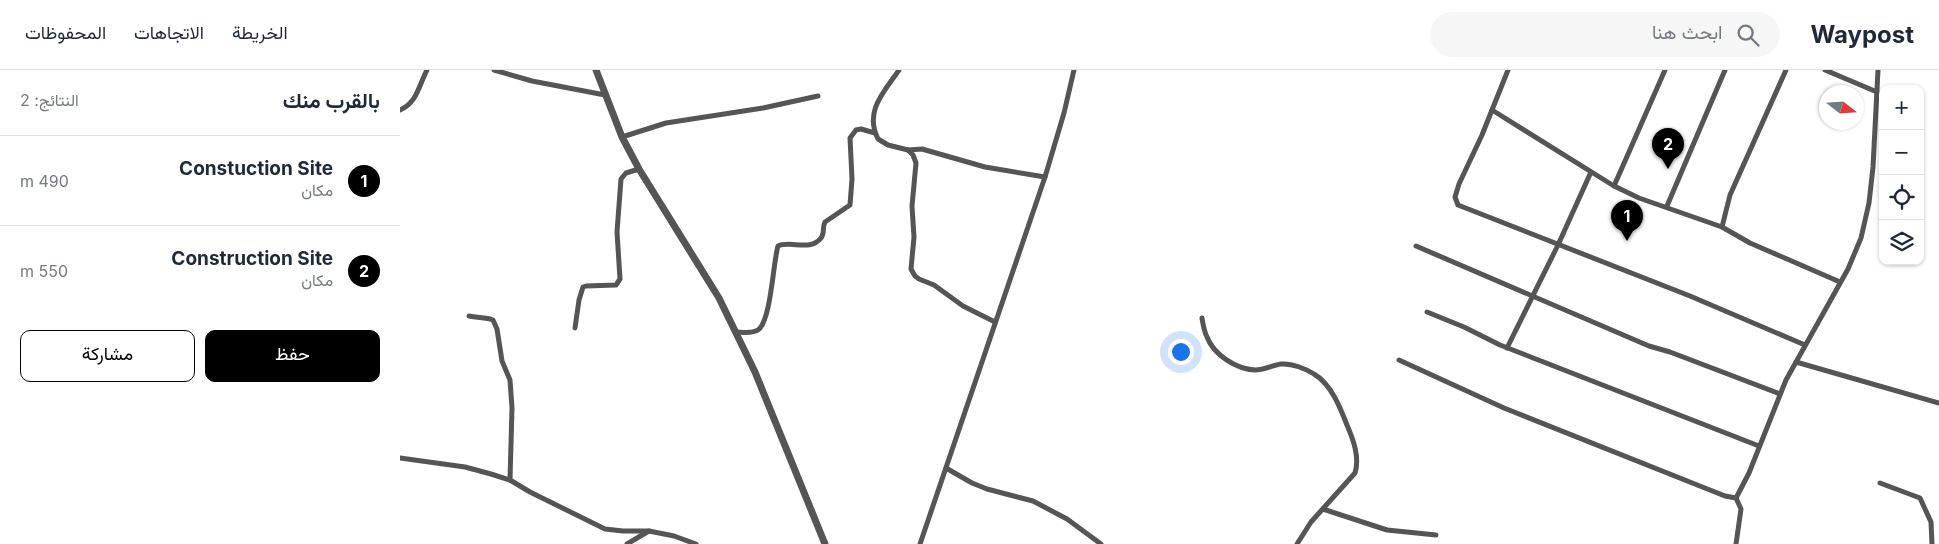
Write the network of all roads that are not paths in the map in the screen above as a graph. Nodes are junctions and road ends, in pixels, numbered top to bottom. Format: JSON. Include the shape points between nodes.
{"nodes":[{"id":1,"x":427,"y":70,"type":"edge"},
{"id":2,"x":494,"y":70,"type":"edge"},
{"id":3,"x":596,"y":70,"type":"edge"},
{"id":4,"x":899,"y":70,"type":"edge"},
{"id":5,"x":1074,"y":70,"type":"edge"},
{"id":6,"x":1508,"y":70,"type":"edge"},
{"id":7,"x":1665,"y":70,"type":"edge"},
{"id":8,"x":1726,"y":70,"type":"edge"},
{"id":9,"x":1786,"y":70,"type":"edge"},
{"id":10,"x":1825,"y":70,"type":"edge"},
{"id":11,"x":1878,"y":70,"type":"edge"},
{"id":12,"x":1877,"y":92,"type":"junction"},
{"id":13,"x":605,"y":96,"type":"junction"},
{"id":14,"x":818,"y":96,"type":"dead end"},
{"id":15,"x":400,"y":110,"type":"edge"},
{"id":16,"x":1492,"y":110,"type":"junction"},
{"id":17,"x":875,"y":133,"type":"junction"},
{"id":18,"x":622,"y":137,"type":"junction"},
{"id":19,"x":908,"y":150,"type":"junction"},
{"id":20,"x":638,"y":169,"type":"junction"},
{"id":21,"x":1591,"y":172,"type":"junction"},
{"id":22,"x":1044,"y":177,"type":"junction"},
{"id":23,"x":1614,"y":186,"type":"junction"},
{"id":24,"x":1667,"y":206,"type":"junction"},
{"id":25,"x":1722,"y":227,"type":"junction"},
{"id":26,"x":1558,"y":245,"type":"junction"},
{"id":27,"x":1416,"y":246,"type":"dead end"},
{"id":28,"x":1840,"y":282,"type":"junction"},
{"id":29,"x":1531,"y":296,"type":"junction"},
{"id":30,"x":1427,"y":312,"type":"dead end"},
{"id":31,"x":469,"y":316,"type":"dead end"},
{"id":32,"x":1202,"y":318,"type":"dead end"},
{"id":33,"x":995,"y":322,"type":"junction"},
{"id":34,"x":575,"y":328,"type":"dead end"},
{"id":35,"x":735,"y":332,"type":"junction"},
{"id":36,"x":1805,"y":345,"type":"junction"},
{"id":37,"x":1507,"y":348,"type":"junction"},
{"id":38,"x":1399,"y":360,"type":"dead end"},
{"id":39,"x":1796,"y":362,"type":"junction"},
{"id":40,"x":1780,"y":394,"type":"junction"},
{"id":41,"x":1939,"y":403,"type":"edge"},
{"id":42,"x":1759,"y":446,"type":"junction"},
{"id":43,"x":400,"y":458,"type":"edge"},
{"id":44,"x":946,"y":468,"type":"junction"},
{"id":45,"x":510,"y":480,"type":"junction"},
{"id":46,"x":1880,"y":483,"type":"dead end"},
{"id":47,"x":1736,"y":498,"type":"junction"},
{"id":48,"x":1323,"y":509,"type":"junction"},
{"id":49,"x":649,"y":531,"type":"junction"},
{"id":50,"x":1436,"y":534,"type":"dead end"},
{"id":51,"x":627,"y":544,"type":"edge"},
{"id":52,"x":696,"y":544,"type":"edge"},
{"id":53,"x":825,"y":544,"type":"edge"},
{"id":54,"x":920,"y":544,"type":"edge"},
{"id":55,"x":1101,"y":544,"type":"edge"},
{"id":56,"x":1297,"y":544,"type":"edge"},
{"id":57,"x":1736,"y":544,"type":"edge"},
{"id":58,"x":1932,"y":544,"type":"edge"}],
"edges":[{"from":1,"to":15,"type":"street","via":[[414,100]]},
{"from":2,"to":13,"type":"street"},
{"from":3,"to":13,"type":"street"},
{"from":4,"to":17,"type":"street","via":[[874,111]]},
{"from":5,"to":22,"type":"street"},
{"from":6,"to":16,"type":"street"},
{"from":7,"to":23,"type":"street"},
{"from":8,"to":24,"type":"street"},
{"from":9,"to":25,"type":"street","via":[[1730,195]]},
{"from":10,"to":12,"type":"street"},
{"from":11,"to":12,"type":"street"},
{"from":12,"to":28,"type":"street","via":[[1869,203],[1861,238]]},
{"from":13,"to":18,"type":"street"},
{"from":14,"to":18,"type":"street","via":[[666,123]]},
{"from":16,"to":21,"type":"street"},
{"from":16,"to":26,"type":"street","via":[[1459,184],[1455,197],[1458,205]]},
{"from":17,"to":19,"type":"street","via":[[883,142]]},
{"from":17,"to":35,"type":"street","via":[[861,129],[850,138],[850,205],[825,222],[822,236],[816,243],[778,246],[764,324],[753,332]]},
{"from":18,"to":20,"type":"street"},
{"from":19,"to":22,"type":"street","via":[[922,149],[984,167]]},
{"from":19,"to":33,"type":"street","via":[[916,163],[911,269],[919,279]]},
{"from":20,"to":34,"type":"street","via":[[626,173],[621,179],[617,232],[620,279],[616,285],[583,288]]},
{"from":20,"to":35,"type":"street","via":[[719,298]]},
{"from":21,"to":23,"type":"street"},
{"from":21,"to":26,"type":"street"},
{"from":22,"to":33,"type":"street"},
{"from":23,"to":24,"type":"street"},
{"from":24,"to":25,"type":"street"},
{"from":25,"to":28,"type":"street","via":[[1750,243]]},
{"from":26,"to":29,"type":"street"},
{"from":26,"to":36,"type":"street"},
{"from":27,"to":29,"type":"street"},
{"from":28,"to":36,"type":"street"},
{"from":29,"to":37,"type":"street"},
{"from":29,"to":40,"type":"street","via":[[1649,346]]},
{"from":30,"to":37,"type":"street"},
{"from":31,"to":45,"type":"street","via":[[493,320],[502,361],[510,380]]},
{"from":32,"to":48,"type":"street","via":[[1212,346],[1228,361],[1256,370],[1282,364],[1301,368],[1315,374],[1331,392],[1352,436],[1357,469]]},
{"from":33,"to":44,"type":"street"},
{"from":35,"to":53,"type":"street"},
{"from":36,"to":39,"type":"street"},
{"from":37,"to":42,"type":"street"},
{"from":38,"to":47,"type":"street","via":[[1504,408]]},
{"from":39,"to":40,"type":"street"},
{"from":39,"to":41,"type":"street"},
{"from":40,"to":42,"type":"street"},
{"from":42,"to":47,"type":"street","via":[[1750,473]]},
{"from":43,"to":45,"type":"street","via":[[465,467]]},
{"from":44,"to":54,"type":"street"},
{"from":44,"to":55,"type":"street","via":[[987,489],[1033,501],[1067,519]]},
{"from":45,"to":49,"type":"street","via":[[606,529]]},
{"from":46,"to":58,"type":"street","via":[[1920,498],[1931,522]]},
{"from":47,"to":57,"type":"street","via":[[1741,509]]},
{"from":48,"to":50,"type":"street","via":[[1386,530]]},
{"from":48,"to":56,"type":"street"},
{"from":49,"to":51,"type":"street"},
{"from":49,"to":52,"type":"street"}]}
